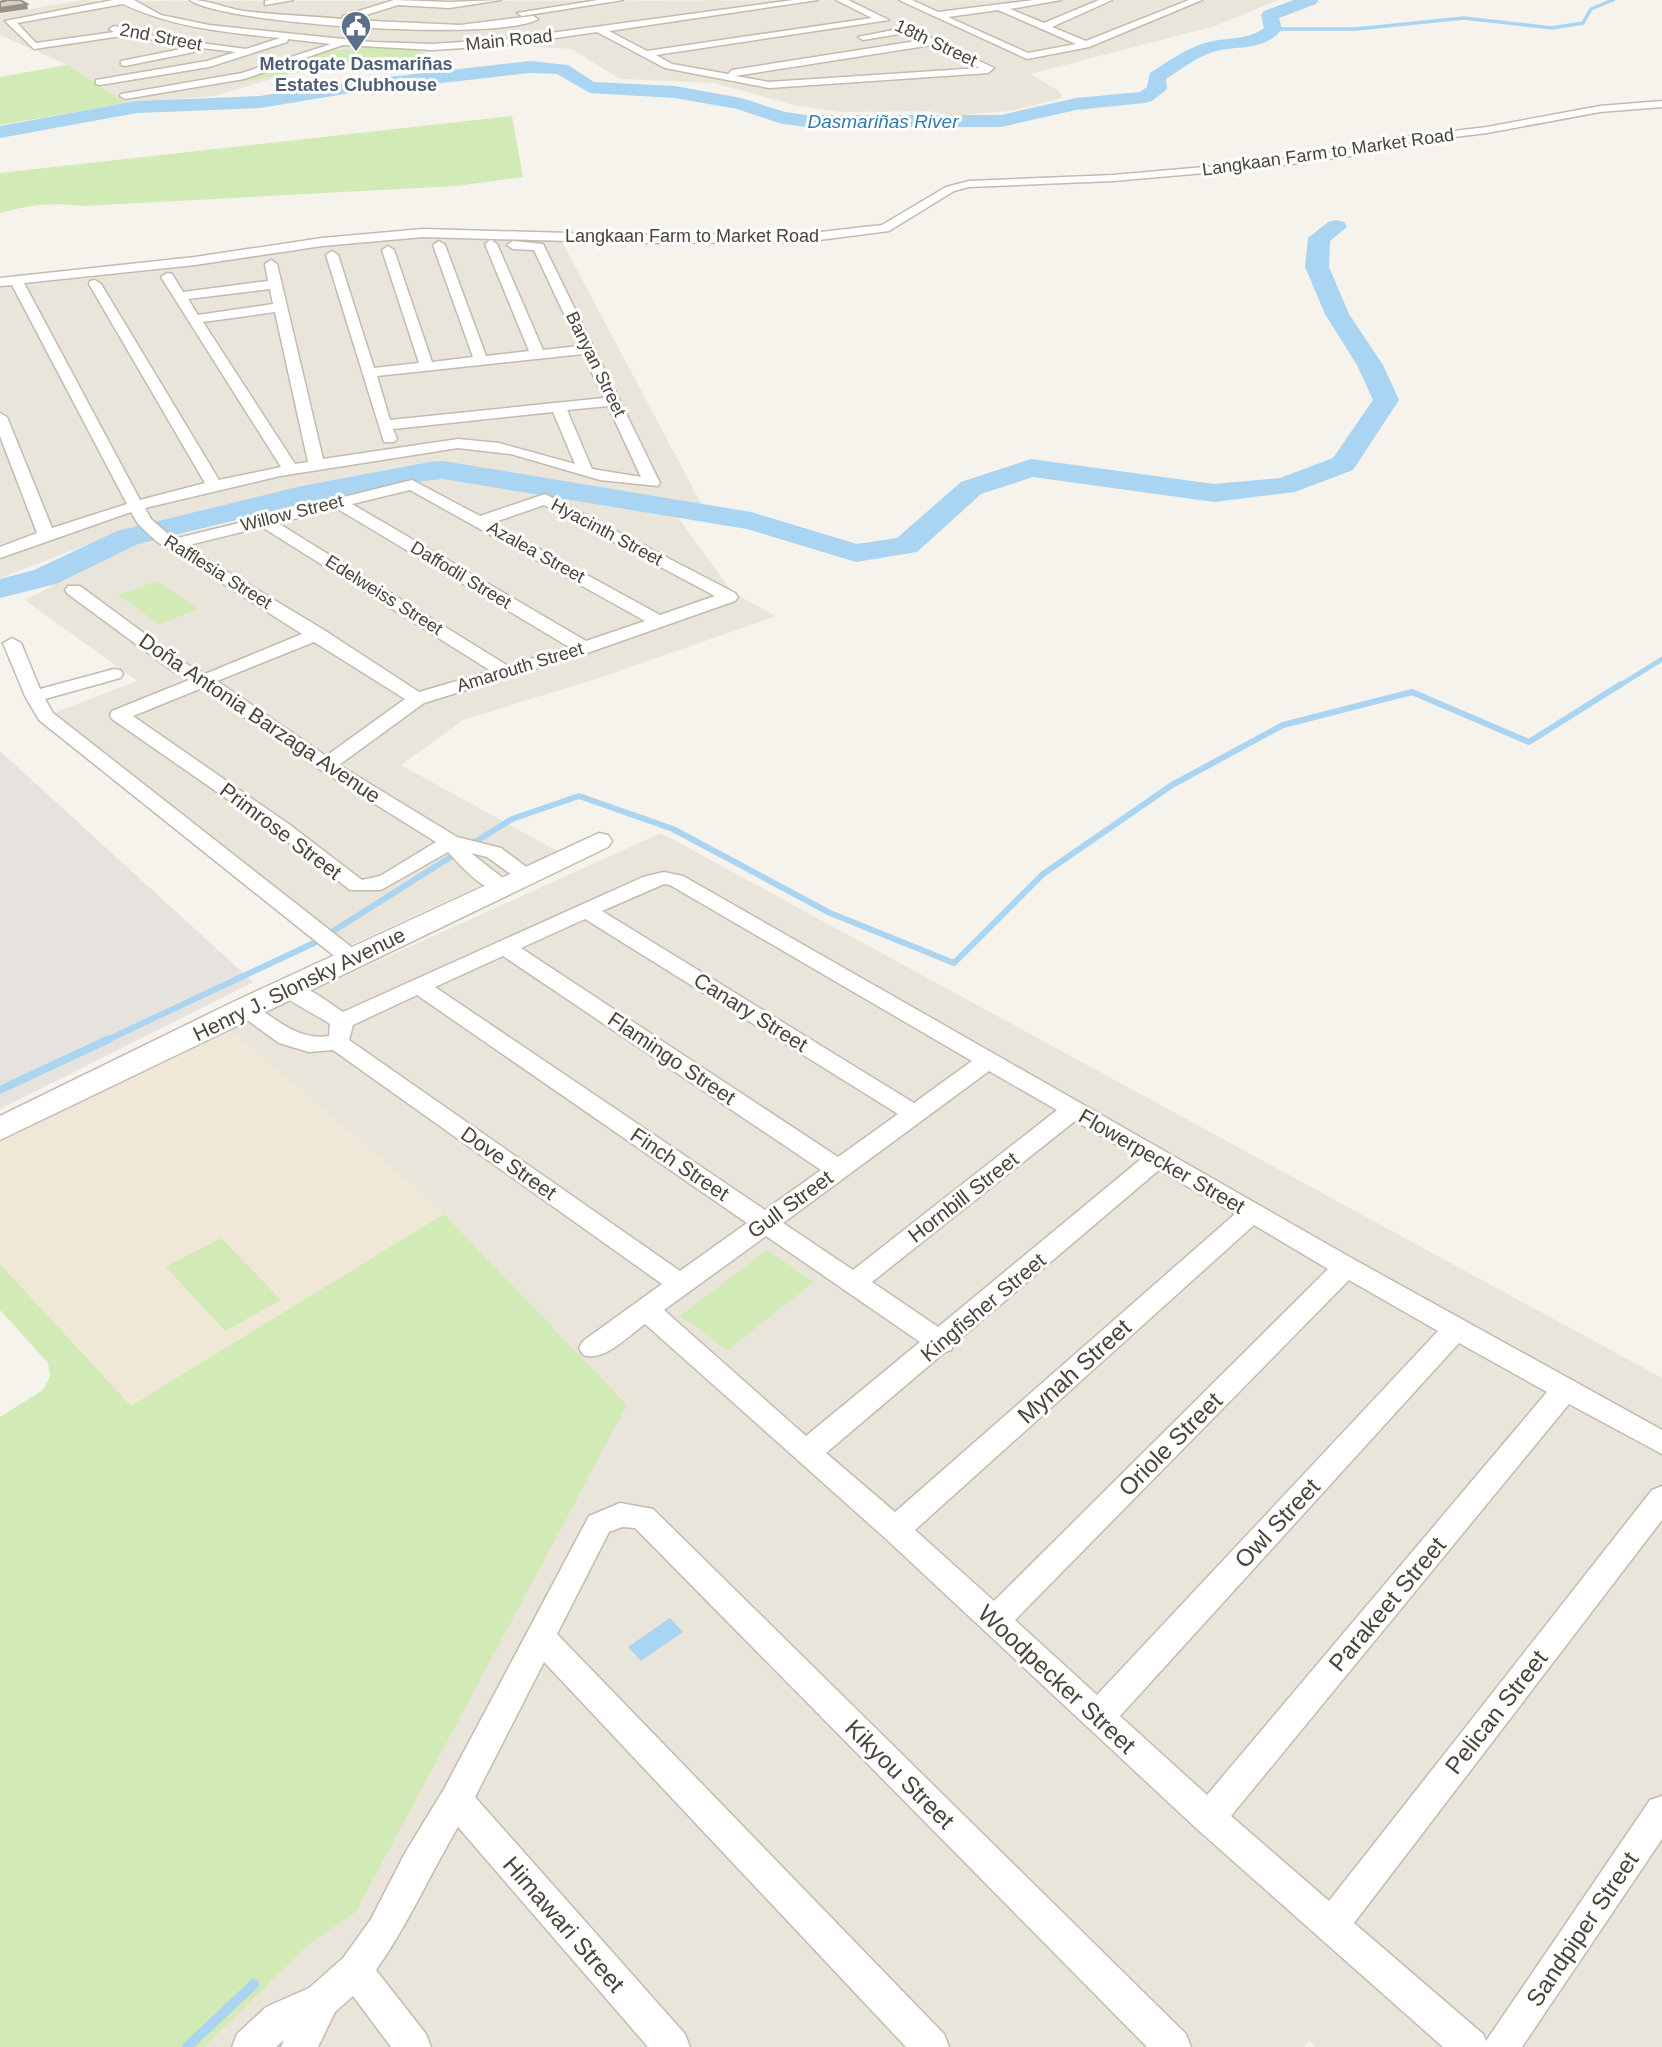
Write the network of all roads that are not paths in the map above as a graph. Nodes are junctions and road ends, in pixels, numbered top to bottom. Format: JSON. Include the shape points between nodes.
{"nodes":[{"id":1,"x":8,"y":0,"type":"edge"},
{"id":2,"x":195,"y":0,"type":"edge"},
{"id":3,"x":255,"y":0,"type":"edge"},
{"id":4,"x":288,"y":0,"type":"edge"},
{"id":5,"x":372,"y":0,"type":"edge"},
{"id":6,"x":618,"y":0,"type":"edge"},
{"id":7,"x":813,"y":0,"type":"edge"},
{"id":8,"x":841,"y":0,"type":"edge"},
{"id":9,"x":904,"y":0,"type":"edge"},
{"id":10,"x":982,"y":0,"type":"edge"},
{"id":11,"x":1056,"y":0,"type":"edge"},
{"id":12,"x":1107,"y":0,"type":"edge"},
{"id":13,"x":1197,"y":0,"type":"edge"},
{"id":14,"x":120,"y":1,"type":"edge"},
{"id":15,"x":401,"y":1,"type":"edge"},
{"id":16,"x":0,"y":2,"type":"edge"},
{"id":17,"x":268,"y":3,"type":"junction"},
{"id":18,"x":509,"y":5,"type":"edge"},
{"id":19,"x":997,"y":6,"type":"junction"},
{"id":20,"x":382,"y":7,"type":"junction"},
{"id":21,"x":860,"y":8,"type":"junction"},
{"id":22,"x":74,"y":9,"type":"junction"},
{"id":23,"x":834,"y":12,"type":"dead end"},
{"id":24,"x":362,"y":13,"type":"junction"},
{"id":25,"x":937,"y":15,"type":"junction"},
{"id":26,"x":83,"y":16,"type":"dead end"},
{"id":27,"x":533,"y":19,"type":"junction"},
{"id":28,"x":884,"y":19,"type":"junction"},
{"id":29,"x":334,"y":22,"type":"junction"},
{"id":30,"x":103,"y":25,"type":"dead end"},
{"id":31,"x":1044,"y":27,"type":"junction"},
{"id":32,"x":600,"y":30,"type":"junction"},
{"id":33,"x":908,"y":30,"type":"junction"},
{"id":34,"x":34,"y":32,"type":"dead end"},
{"id":35,"x":126,"y":33,"type":"junction"},
{"id":36,"x":21,"y":34,"type":"junction"},
{"id":37,"x":559,"y":35,"type":"junction"},
{"id":38,"x":293,"y":37,"type":"junction"},
{"id":39,"x":855,"y":38,"type":"dead end"},
{"id":40,"x":650,"y":39,"type":"dead end"},
{"id":41,"x":163,"y":41,"type":"junction"},
{"id":42,"x":345,"y":42,"type":"junction"},
{"id":43,"x":933,"y":42,"type":"junction"},
{"id":44,"x":624,"y":43,"type":"junction"},
{"id":45,"x":1086,"y":45,"type":"junction"},
{"id":46,"x":206,"y":46,"type":"junction"},
{"id":47,"x":137,"y":47,"type":"dead end"},
{"id":48,"x":890,"y":48,"type":"junction"},
{"id":49,"x":254,"y":51,"type":"junction"},
{"id":50,"x":644,"y":54,"type":"junction"},
{"id":51,"x":848,"y":55,"type":"junction"},
{"id":52,"x":912,"y":59,"type":"dead end"},
{"id":53,"x":709,"y":60,"type":"dead end"},
{"id":54,"x":807,"y":61,"type":"junction"},
{"id":55,"x":125,"y":63,"type":"dead end"},
{"id":56,"x":922,"y":64,"type":"dead end"},
{"id":57,"x":669,"y":66,"type":"junction"},
{"id":58,"x":943,"y":74,"type":"junction"},
{"id":59,"x":717,"y":75,"type":"junction"},
{"id":60,"x":892,"y":77,"type":"junction"},
{"id":61,"x":842,"y":80,"type":"junction"},
{"id":62,"x":100,"y":82,"type":"dead end"},
{"id":63,"x":125,"y":96,"type":"dead end"},
{"id":64,"x":1662,"y":104,"type":"edge"},
{"id":65,"x":491,"y":244,"type":"junction"},
{"id":66,"x":439,"y":245,"type":"junction"},
{"id":67,"x":388,"y":250,"type":"junction"},
{"id":68,"x":167,"y":277,"type":"junction"},
{"id":69,"x":0,"y":282,"type":"edge"},
{"id":70,"x":95,"y":284,"type":"junction"},
{"id":71,"x":275,"y":284,"type":"junction"},
{"id":72,"x":19,"y":286,"type":"junction"},
{"id":73,"x":0,"y":294,"type":"edge"},
{"id":74,"x":182,"y":296,"type":"junction"},
{"id":75,"x":279,"y":307,"type":"junction"},
{"id":76,"x":195,"y":319,"type":"junction"},
{"id":77,"x":588,"y":349,"type":"junction"},
{"id":78,"x":538,"y":355,"type":"junction"},
{"id":79,"x":481,"y":361,"type":"junction"},
{"id":80,"x":427,"y":367,"type":"junction"},
{"id":81,"x":369,"y":373,"type":"junction"},
{"id":82,"x":614,"y":401,"type":"junction"},
{"id":83,"x":558,"y":407,"type":"junction"},
{"id":84,"x":0,"y":417,"type":"edge"},
{"id":85,"x":446,"y":419,"type":"junction"},
{"id":86,"x":385,"y":425,"type":"junction"},
{"id":87,"x":501,"y":431,"type":"junction"},
{"id":88,"x":458,"y":444,"type":"junction"},
{"id":89,"x":394,"y":452,"type":"junction"},
{"id":90,"x":316,"y":463,"type":"junction"},
{"id":91,"x":290,"y":469,"type":"junction"},
{"id":92,"x":586,"y":472,"type":"junction"},
{"id":93,"x":412,"y":485,"type":"joint"},
{"id":94,"x":215,"y":486,"type":"junction"},
{"id":95,"x":337,"y":502,"type":"junction"},
{"id":96,"x":135,"y":506,"type":"junction"},
{"id":97,"x":263,"y":520,"type":"junction"},
{"id":98,"x":144,"y":521,"type":"joint"},
{"id":99,"x":482,"y":521,"type":"junction"},
{"id":100,"x":46,"y":534,"type":"junction"},
{"id":101,"x":167,"y":541,"type":"junction"},
{"id":102,"x":0,"y":553,"type":"edge"},
{"id":103,"x":74,"y":590,"type":"dead end"},
{"id":104,"x":729,"y":597,"type":"joint"},
{"id":105,"x":658,"y":621,"type":"junction"},
{"id":106,"x":318,"y":634,"type":"junction"},
{"id":107,"x":12,"y":643,"type":"dead end"},
{"id":108,"x":584,"y":648,"type":"junction"},
{"id":109,"x":504,"y":671,"type":"junction"},
{"id":110,"x":114,"y":674,"type":"dead end"},
{"id":111,"x":202,"y":680,"type":"junction"},
{"id":112,"x":34,"y":696,"type":"junction"},
{"id":113,"x":417,"y":699,"type":"junction"},
{"id":114,"x":326,"y":765,"type":"junction"},
{"id":115,"x":599,"y":841,"type":"dead end"},
{"id":116,"x":450,"y":842,"type":"junction"},
{"id":117,"x":514,"y":881,"type":"junction"},
{"id":118,"x":587,"y":911,"type":"junction"},
{"id":119,"x":506,"y":948,"type":"junction"},
{"id":120,"x":351,"y":958,"type":"junction"},
{"id":121,"x":419,"y":986,"type":"junction"},
{"id":122,"x":285,"y":989,"type":"junction"},
{"id":123,"x":243,"y":1009,"type":"junction"},
{"id":124,"x":340,"y":1031,"type":"junction"},
{"id":125,"x":988,"y":1060,"type":"junction"},
{"id":126,"x":1074,"y":1109,"type":"junction"},
{"id":127,"x":915,"y":1114,"type":"junction"},
{"id":128,"x":0,"y":1129,"type":"edge"},
{"id":129,"x":1158,"y":1158,"type":"junction"},
{"id":130,"x":838,"y":1169,"type":"junction"},
{"id":131,"x":1252,"y":1213,"type":"junction"},
{"id":132,"x":765,"y":1223,"type":"junction"},
{"id":133,"x":1346,"y":1267,"type":"junction"},
{"id":134,"x":680,"y":1284,"type":"junction"},
{"id":135,"x":852,"y":1284,"type":"junction"},
{"id":136,"x":646,"y":1309,"type":"junction"},
{"id":137,"x":1456,"y":1329,"type":"junction"},
{"id":138,"x":941,"y":1343,"type":"junction"},
{"id":139,"x":593,"y":1348,"type":"dead end"},
{"id":140,"x":1565,"y":1389,"type":"junction"},
{"id":141,"x":1662,"y":1443,"type":"edge"},
{"id":142,"x":807,"y":1453,"type":"junction"},
{"id":143,"x":1662,"y":1498,"type":"edge"},
{"id":144,"x":895,"y":1530,"type":"junction"},
{"id":145,"x":994,"y":1621,"type":"junction"},
{"id":146,"x":541,"y":1638,"type":"junction"},
{"id":147,"x":1098,"y":1717,"type":"junction"},
{"id":148,"x":456,"y":1800,"type":"junction"},
{"id":149,"x":1662,"y":1811,"type":"edge"},
{"id":150,"x":1209,"y":1818,"type":"junction"},
{"id":151,"x":1331,"y":1925,"type":"junction"},
{"id":152,"x":355,"y":1970,"type":"junction"},
{"id":153,"x":322,"y":2000,"type":"junction"},
{"id":154,"x":250,"y":2047,"type":"edge"},
{"id":155,"x":299,"y":2047,"type":"edge"},
{"id":156,"x":413,"y":2047,"type":"edge"},
{"id":157,"x":672,"y":2047,"type":"edge"},
{"id":158,"x":932,"y":2047,"type":"edge"},
{"id":159,"x":1173,"y":2047,"type":"edge"},
{"id":160,"x":1470,"y":2047,"type":"edge"},
{"id":161,"x":1501,"y":2047,"type":"edge"}],
"edges":[{"from":1,"to":16,"type":"main road"},
{"from":2,"to":29,"type":"street","via":[[248,15]]},
{"from":3,"to":17,"type":"street"},
{"from":4,"to":17,"type":"street"},
{"from":5,"to":20,"type":"street"},
{"from":6,"to":18,"type":"street"},
{"from":7,"to":32,"type":"street","name":"Main Road"},
{"from":8,"to":21,"type":"street","name":"18th Street"},
{"from":9,"to":25,"type":"street"},
{"from":10,"to":19,"type":"street"},
{"from":11,"to":19,"type":"street"},
{"from":12,"to":31,"type":"street"},
{"from":13,"to":45,"type":"street"},
{"from":14,"to":22,"type":"street"},
{"from":14,"to":38,"type":"street","name":"Main Road","via":[[187,25]]},
{"from":15,"to":18,"type":"street"},
{"from":15,"to":20,"type":"street"},
{"from":17,"to":24,"type":"street"},
{"from":18,"to":24,"type":"street","via":[[448,17]]},
{"from":18,"to":27,"type":"street"},
{"from":19,"to":25,"type":"street"},
{"from":19,"to":31,"type":"street"},
{"from":20,"to":24,"type":"street"},
{"from":21,"to":23,"type":"street"},
{"from":21,"to":28,"type":"street","name":"18th Street"},
{"from":22,"to":26,"type":"street"},
{"from":22,"to":36,"type":"street","via":[[10,22]]},
{"from":24,"to":29,"type":"street"},
{"from":25,"to":45,"type":"street","via":[[1027,56]]},
{"from":27,"to":29,"type":"street","via":[[441,28]]},
{"from":27,"to":37,"type":"street"},
{"from":28,"to":33,"type":"street","name":"18th Street"},
{"from":28,"to":50,"type":"street"},
{"from":29,"to":38,"type":"street"},
{"from":30,"to":35,"type":"street","name":"2nd Street"},
{"from":31,"to":45,"type":"street"},
{"from":32,"to":37,"type":"street","name":"Main Road"},
{"from":32,"to":44,"type":"street"},
{"from":33,"to":39,"type":"street"},
{"from":33,"to":43,"type":"street","name":"18th Street"},
{"from":34,"to":36,"type":"street"},
{"from":35,"to":36,"type":"street","via":[[34,46]]},
{"from":35,"to":41,"type":"street","name":"2nd Street"},
{"from":37,"to":42,"type":"street","name":"Main Road","via":[[442,46]]},
{"from":38,"to":42,"type":"street","name":"Main Road"},
{"from":38,"to":49,"type":"street"},
{"from":40,"to":44,"type":"street"},
{"from":41,"to":46,"type":"street","name":"2nd Street"},
{"from":41,"to":47,"type":"street"},
{"from":42,"to":63,"type":"street","via":[[244,76]]},
{"from":43,"to":48,"type":"street"},
{"from":43,"to":58,"type":"street","name":"18th Street","via":[[989,68]]},
{"from":44,"to":50,"type":"street"},
{"from":46,"to":49,"type":"street","name":"2nd Street"},
{"from":46,"to":55,"type":"street"},
{"from":48,"to":51,"type":"street"},
{"from":48,"to":52,"type":"street"},
{"from":49,"to":62,"type":"street","via":[[190,68]]},
{"from":50,"to":57,"type":"street"},
{"from":51,"to":54,"type":"street"},
{"from":51,"to":60,"type":"street"},
{"from":53,"to":57,"type":"street"},
{"from":54,"to":59,"type":"street"},
{"from":54,"to":61,"type":"street"},
{"from":56,"to":58,"type":"street"},
{"from":57,"to":59,"type":"street"},
{"from":58,"to":60,"type":"street"},
{"from":59,"to":61,"type":"street","via":[[769,85]]},
{"from":60,"to":61,"type":"street"},
{"from":64,"to":72,"type":"street","name":"Langkaan Farm to Market Road","via":[[1607,108],[1488,130],[1378,143],[1350,153],[1233,168],[969,184],[950,189],[885,228],[803,239],[424,233],[322,242]]},
{"from":65,"to":66,"type":"street"},
{"from":65,"to":77,"type":"street","name":"Banyan Street","via":[[539,247]]},
{"from":65,"to":78,"type":"street"},
{"from":66,"to":67,"type":"street"},
{"from":66,"to":79,"type":"street"},
{"from":67,"to":80,"type":"street"},
{"from":67,"to":81,"type":"street","via":[[326,256]]},
{"from":68,"to":70,"type":"street"},
{"from":68,"to":71,"type":"street","via":[[277,263]]},
{"from":68,"to":74,"type":"street"},
{"from":69,"to":72,"type":"street","name":"Langkaan Farm to Market Road"},
{"from":70,"to":72,"type":"street"},
{"from":70,"to":94,"type":"street"},
{"from":71,"to":74,"type":"street"},
{"from":71,"to":75,"type":"street"},
{"from":72,"to":73,"type":"street"},
{"from":72,"to":96,"type":"street","name":"Rafflesia Street"},
{"from":74,"to":76,"type":"street"},
{"from":75,"to":76,"type":"street"},
{"from":75,"to":90,"type":"street"},
{"from":76,"to":91,"type":"street"},
{"from":77,"to":78,"type":"street"},
{"from":77,"to":82,"type":"street","name":"Banyan Street"},
{"from":78,"to":79,"type":"street"},
{"from":79,"to":80,"type":"street"},
{"from":80,"to":81,"type":"street"},
{"from":81,"to":86,"type":"street"},
{"from":82,"to":83,"type":"street"},
{"from":82,"to":92,"type":"street","name":"Banyan Street","via":[[652,483]]},
{"from":83,"to":87,"type":"street"},
{"from":83,"to":92,"type":"street"},
{"from":84,"to":100,"type":"street"},
{"from":85,"to":86,"type":"street"},
{"from":85,"to":87,"type":"street"},
{"from":85,"to":88,"type":"street"},
{"from":86,"to":89,"type":"street"},
{"from":87,"to":88,"type":"street"},
{"from":87,"to":92,"type":"street"},
{"from":88,"to":89,"type":"street"},
{"from":89,"to":90,"type":"street"},
{"from":90,"to":91,"type":"street"},
{"from":91,"to":94,"type":"street"},
{"from":93,"to":95,"type":"street","name":"Willow Street"},
{"from":93,"to":99,"type":"street","name":"Azalea Street"},
{"from":94,"to":96,"type":"street"},
{"from":95,"to":97,"type":"street","name":"Willow Street"},
{"from":95,"to":108,"type":"street","name":"Daffodil Street"},
{"from":96,"to":98,"type":"street","name":"Rafflesia Street"},
{"from":96,"to":100,"type":"street"},
{"from":97,"to":101,"type":"street","name":"Willow Street"},
{"from":97,"to":109,"type":"street","name":"Edelweiss Street"},
{"from":98,"to":101,"type":"street","name":"Rafflesia Street"},
{"from":99,"to":104,"type":"street","name":"Hyacinth Street","via":[[545,499]]},
{"from":99,"to":105,"type":"street","name":"Azalea Street"},
{"from":100,"to":102,"type":"street"},
{"from":101,"to":106,"type":"street","name":"Rafflesia Street"},
{"from":103,"to":111,"type":"street","name":"Doña Antonia Barzaga Avenue"},
{"from":104,"to":105,"type":"street","name":"Amarouth Street"},
{"from":105,"to":108,"type":"street","name":"Amarouth Street"},
{"from":106,"to":111,"type":"street"},
{"from":106,"to":113,"type":"street","name":"Rafflesia Street"},
{"from":107,"to":112,"type":"street"},
{"from":108,"to":109,"type":"street","name":"Amarouth Street"},
{"from":109,"to":113,"type":"street","name":"Amarouth Street"},
{"from":110,"to":112,"type":"street"},
{"from":111,"to":114,"type":"street","name":"Doña Antonia Barzaga Avenue"},
{"from":111,"to":116,"type":"street","name":"Primrose Street","via":[[119,715],[357,886],[381,883]]},
{"from":112,"to":120,"type":"street","via":[[51,720]]},
{"from":113,"to":114,"type":"street","name":"Amarouth Street"},
{"from":114,"to":116,"type":"street","name":"Doña Antonia Barzaga Avenue"},
{"from":115,"to":117,"type":"street","name":"Henry J. Slonsky Avenue"},
{"from":116,"to":117,"type":"street","name":"Doña Antonia Barzaga Avenue","via":[[471,865]]},
{"from":117,"to":120,"type":"street","name":"Henry J. Slonsky Avenue"},
{"from":118,"to":119,"type":"street"},
{"from":118,"to":125,"type":"street","name":"Flowerpecker Street","via":[[650,881],[676,880]]},
{"from":118,"to":127,"type":"street","name":"Canary Street"},
{"from":119,"to":121,"type":"street"},
{"from":119,"to":130,"type":"street","name":"Flamingo Street"},
{"from":120,"to":122,"type":"street","name":"Henry J. Slonsky Avenue"},
{"from":121,"to":124,"type":"street"},
{"from":121,"to":132,"type":"street","name":"Finch Street"},
{"from":122,"to":123,"type":"street","name":"Henry J. Slonsky Avenue"},
{"from":122,"to":124,"type":"street","name":"Dove Street","via":[[308,999]]},
{"from":123,"to":124,"type":"street","via":[[285,1038],[309,1046]]},
{"from":123,"to":128,"type":"street","name":"Henry J. Slonsky Avenue"},
{"from":124,"to":134,"type":"street","name":"Dove Street"},
{"from":125,"to":126,"type":"street","name":"Flowerpecker Street"},
{"from":125,"to":127,"type":"street","name":"Gull Street"},
{"from":126,"to":129,"type":"street","name":"Flowerpecker Street"},
{"from":126,"to":135,"type":"street","name":"Hornbill Street"},
{"from":127,"to":130,"type":"street","name":"Gull Street"},
{"from":129,"to":131,"type":"street","name":"Flowerpecker Street"},
{"from":129,"to":138,"type":"street","name":"Kingfisher Street"},
{"from":130,"to":132,"type":"street","name":"Gull Street"},
{"from":131,"to":133,"type":"street","name":"Flowerpecker Street"},
{"from":131,"to":144,"type":"street","name":"Mynah Street"},
{"from":132,"to":134,"type":"street","name":"Gull Street"},
{"from":132,"to":135,"type":"street","name":"Finch Street"},
{"from":133,"to":137,"type":"street","name":"Flowerpecker Street"},
{"from":133,"to":145,"type":"street","name":"Oriole Street"},
{"from":134,"to":136,"type":"street","name":"Gull Street"},
{"from":135,"to":138,"type":"street","name":"Finch Street"},
{"from":136,"to":139,"type":"street","name":"Gull Street"},
{"from":136,"to":142,"type":"street","name":"Woodpecker Street"},
{"from":137,"to":140,"type":"street","name":"Flowerpecker Street"},
{"from":137,"to":147,"type":"street","name":"Owl Street"},
{"from":138,"to":142,"type":"street","name":"Kingfisher Street"},
{"from":140,"to":141,"type":"street","name":"Flowerpecker Street"},
{"from":140,"to":150,"type":"street","name":"Parakeet Street"},
{"from":142,"to":144,"type":"street","name":"Woodpecker Street"},
{"from":143,"to":151,"type":"street","name":"Pelican Street"},
{"from":144,"to":145,"type":"street","name":"Woodpecker Street"},
{"from":145,"to":147,"type":"street","name":"Woodpecker Street"},
{"from":146,"to":148,"type":"street"},
{"from":146,"to":158,"type":"street"},
{"from":146,"to":159,"type":"street","name":"Kikyou Street","via":[[599,1524],[620,1516],[643,1517]]},
{"from":147,"to":150,"type":"street","name":"Woodpecker Street"},
{"from":148,"to":152,"type":"street","via":[[383,1931]]},
{"from":148,"to":157,"type":"street","name":"Himawari Street"},
{"from":149,"to":161,"type":"street","name":"Sandpiper Street"},
{"from":150,"to":151,"type":"street","name":"Woodpecker Street"},
{"from":151,"to":160,"type":"street","name":"Woodpecker Street"},
{"from":152,"to":153,"type":"street"},
{"from":152,"to":156,"type":"street"},
{"from":153,"to":154,"type":"street","via":[[279,2020]]},
{"from":153,"to":155,"type":"street"}]}
